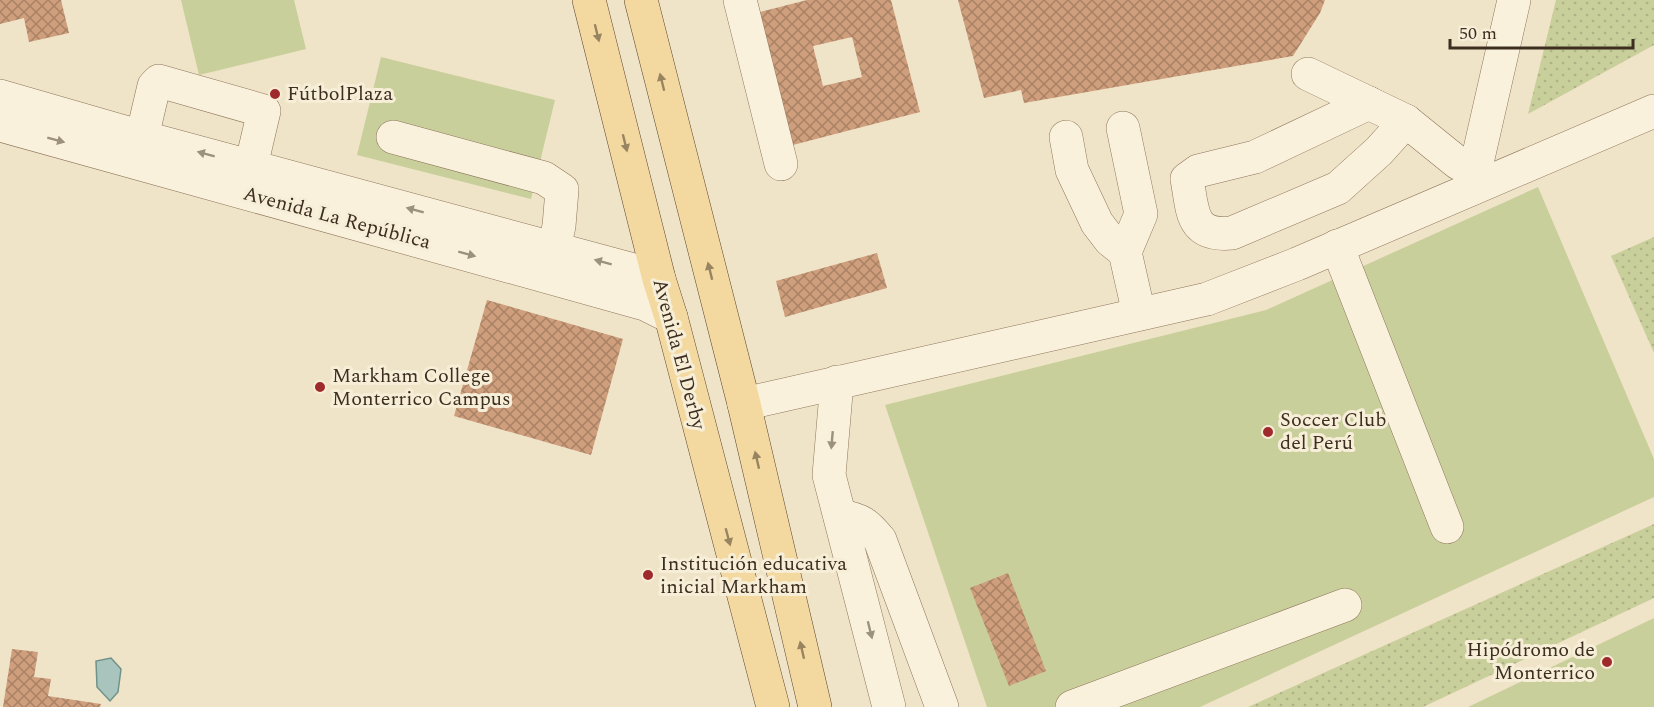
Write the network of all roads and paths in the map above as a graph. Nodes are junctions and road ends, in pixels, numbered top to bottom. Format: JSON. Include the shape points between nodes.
{"nodes":[{"id":1,"x":589,"y":0,"type":"edge"},
{"id":2,"x":641,"y":0,"type":"edge"},
{"id":3,"x":740,"y":0,"type":"edge"},
{"id":4,"x":1514,"y":0,"type":"edge"},
{"id":5,"x":1308,"y":74,"type":"dead end"},
{"id":6,"x":0,"y":96,"type":"edge"},
{"id":7,"x":1369,"y":103,"type":"junction"},
{"id":8,"x":1654,"y":111,"type":"edge"},
{"id":9,"x":1406,"y":121,"type":"junction"},
{"id":10,"x":0,"y":125,"type":"edge"},
{"id":11,"x":1123,"y":128,"type":"dead end"},
{"id":12,"x":142,"y":137,"type":"junction"},
{"id":13,"x":393,"y":137,"type":"dead end"},
{"id":14,"x":1066,"y":137,"type":"dead end"},
{"id":15,"x":781,"y":164,"type":"dead end"},
{"id":16,"x":251,"y":166,"type":"junction"},
{"id":17,"x":1473,"y":179,"type":"junction"},
{"id":18,"x":1337,"y":246,"type":"junction"},
{"id":19,"x":554,"y":248,"type":"junction"},
{"id":20,"x":1125,"y":252,"type":"junction"},
{"id":21,"x":659,"y":279,"type":"junction"},
{"id":22,"x":1139,"y":314,"type":"junction"},
{"id":23,"x":671,"y":317,"type":"junction"},
{"id":24,"x":837,"y":382,"type":"junction"},
{"id":25,"x":744,"y":404,"type":"junction"},
{"id":26,"x":840,"y":516,"type":"junction"},
{"id":27,"x":1447,"y":527,"type":"dead end"},
{"id":28,"x":1345,"y":605,"type":"dead end"},
{"id":29,"x":773,"y":707,"type":"edge"},
{"id":30,"x":815,"y":707,"type":"edge"},
{"id":31,"x":889,"y":707,"type":"edge"},
{"id":32,"x":942,"y":707,"type":"edge"},
{"id":33,"x":1072,"y":707,"type":"edge"}],
"edges":[{"from":1,"to":21,"type":"main road","name":"Avenida El Derby","one_way":true},
{"from":25,"to":2,"type":"main road","one_way":true},
{"from":3,"to":15,"type":"street"},
{"from":4,"to":17,"type":"street"},
{"from":5,"to":7,"type":"street"},
{"from":6,"to":12,"type":"street","name":"Avenida La República"},
{"from":7,"to":9,"type":"street"},
{"from":7,"to":9,"type":"street","via":[[1255,158],[1198,171],[1187,179],[1193,215],[1203,228],[1215,234],[1232,233],[1338,188]]},
{"from":8,"to":17,"type":"street"},
{"from":9,"to":17,"type":"street"},
{"from":10,"to":23,"type":"street","name":"Avenida La República","one_way":true,"via":[[645,304]]},
{"from":11,"to":20,"type":"street","via":[[1141,214]]},
{"from":16,"to":12,"type":"street","name":"Avenida La República","one_way":true},
{"from":12,"to":16,"type":"street","via":[[154,86],[159,81],[264,111]]},
{"from":13,"to":19,"type":"street","via":[[555,184],[562,190]]},
{"from":14,"to":20,"type":"street","via":[[1072,170],[1097,223]]},
{"from":19,"to":16,"type":"street","name":"Avenida La República","one_way":true},
{"from":17,"to":18,"type":"street"},
{"from":18,"to":22,"type":"street","via":[[1208,299]]},
{"from":18,"to":27,"type":"street"},
{"from":21,"to":19,"type":"street","name":"Avenida La República","one_way":true},
{"from":20,"to":22,"type":"street"},
{"from":21,"to":23,"type":"main road","name":"Avenida El Derby"},
{"from":22,"to":24,"type":"street"},
{"from":23,"to":29,"type":"main road","name":"Avenida El Derby","one_way":true},
{"from":24,"to":25,"type":"street"},
{"from":24,"to":26,"type":"street","one_way":true,"via":[[829,475]]},
{"from":30,"to":25,"type":"main road","one_way":true},
{"from":26,"to":31,"type":"street","one_way":true},
{"from":26,"to":32,"type":"street","via":[[857,518],[880,540]]},
{"from":28,"to":33,"type":"street"}]}
